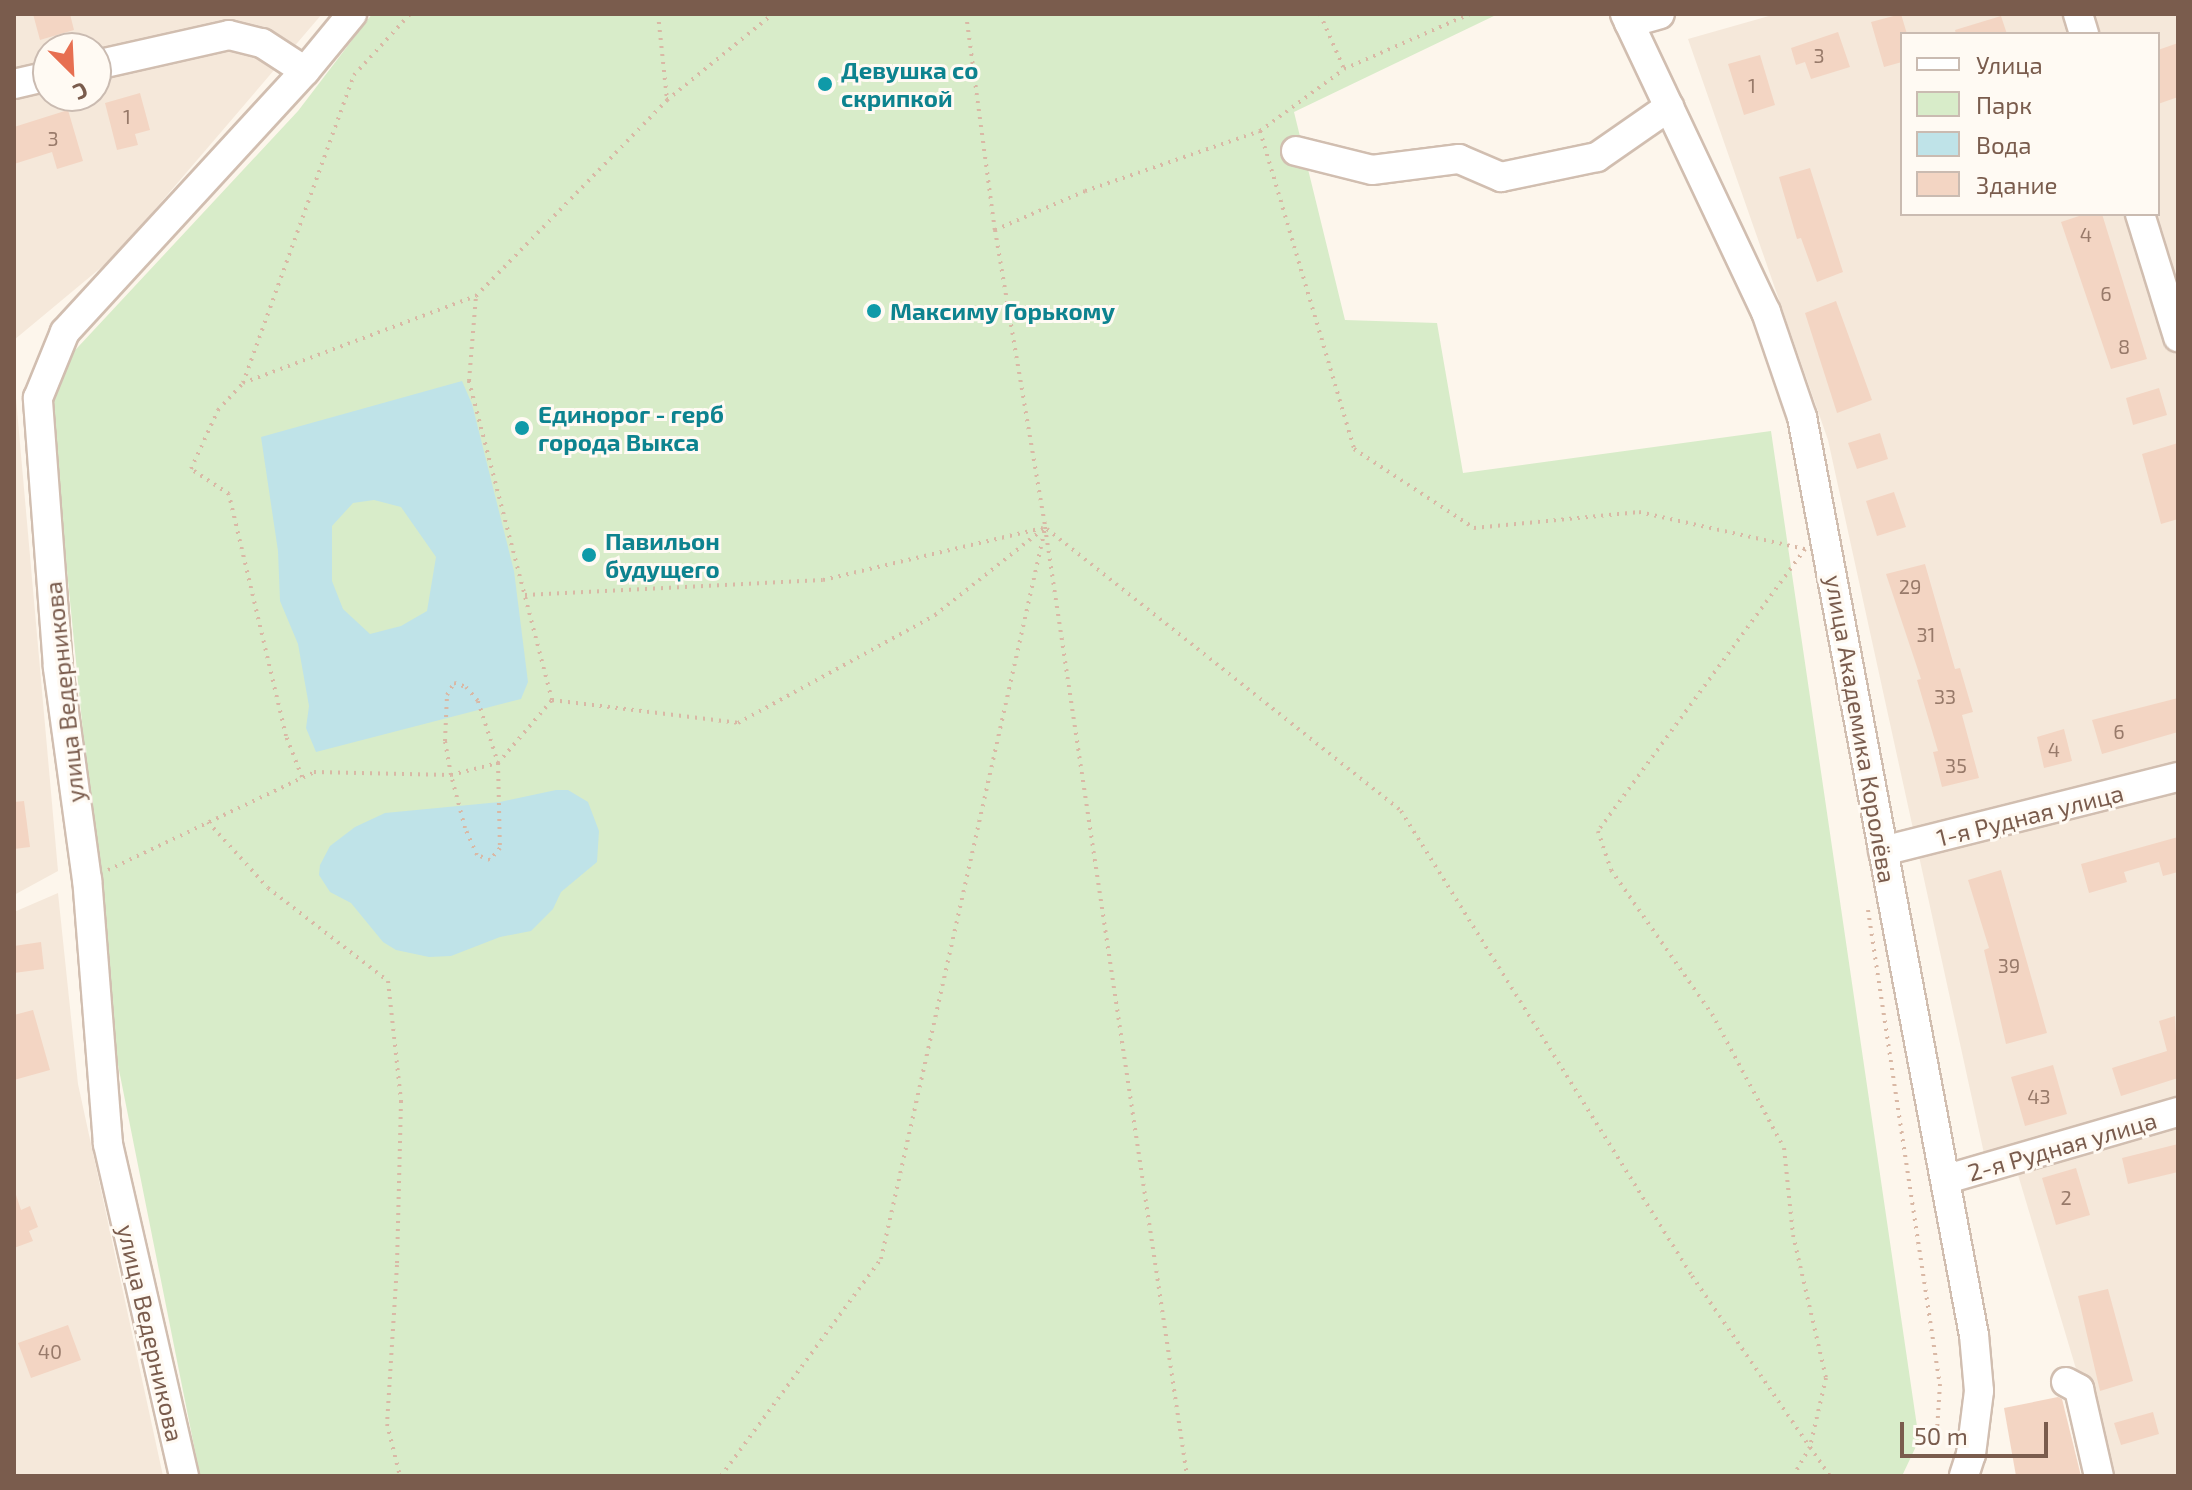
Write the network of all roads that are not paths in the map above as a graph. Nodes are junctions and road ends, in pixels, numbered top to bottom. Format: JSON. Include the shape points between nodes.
{"nodes":[{"id":1,"x":352,"y":14,"type":"edge"},
{"id":2,"x":1660,"y":14,"type":"edge"},
{"id":3,"x":1627,"y":18,"type":"edge"},
{"id":4,"x":112,"y":61,"type":"edge"},
{"id":5,"x":305,"y":71,"type":"junction"},
{"id":6,"x":1669,"y":107,"type":"junction"},
{"id":7,"x":1296,"y":151,"type":"dead end"},
{"id":8,"x":2141,"y":216,"type":"edge"},
{"id":9,"x":2178,"y":337,"type":"edge"},
{"id":10,"x":2178,"y":777,"type":"edge"},
{"id":11,"x":1883,"y":851,"type":"junction"},
{"id":12,"x":2178,"y":1112,"type":"edge"},
{"id":13,"x":1947,"y":1179,"type":"junction"},
{"id":14,"x":2066,"y":1382,"type":"dead end"},
{"id":15,"x":184,"y":1476,"type":"edge"},
{"id":16,"x":1964,"y":1476,"type":"edge"},
{"id":17,"x":2099,"y":1476,"type":"edge"}],
"edges":[{"from":1,"to":5,"type":"street","name":"улица Ведерникова"},
{"from":2,"to":3,"type":"street"},
{"from":3,"to":6,"type":"street","name":"улица Академика Королёва"},
{"from":4,"to":5,"type":"street","via":[[229,35],[262,43]]},
{"from":5,"to":15,"type":"street","name":"улица Ведерникова","via":[[65,332],[38,398],[58,667],[87,880],[108,1144]]},
{"from":6,"to":7,"type":"street","via":[[1597,157],[1501,177],[1459,159],[1372,170]]},
{"from":6,"to":11,"type":"street","name":"улица Академика Королёва","via":[[1766,312],[1802,417]]},
{"from":8,"to":9,"type":"street"},
{"from":10,"to":11,"type":"street","name":"1-я Рудная улица"},
{"from":11,"to":13,"type":"street","name":"улица Академика Королёва"},
{"from":12,"to":13,"type":"street","name":"2-я Рудная улица"},
{"from":13,"to":16,"type":"street","name":"улица Академика Королёва","via":[[1979,1391]]},
{"from":14,"to":17,"type":"street","via":[[2079,1389]]}]}
